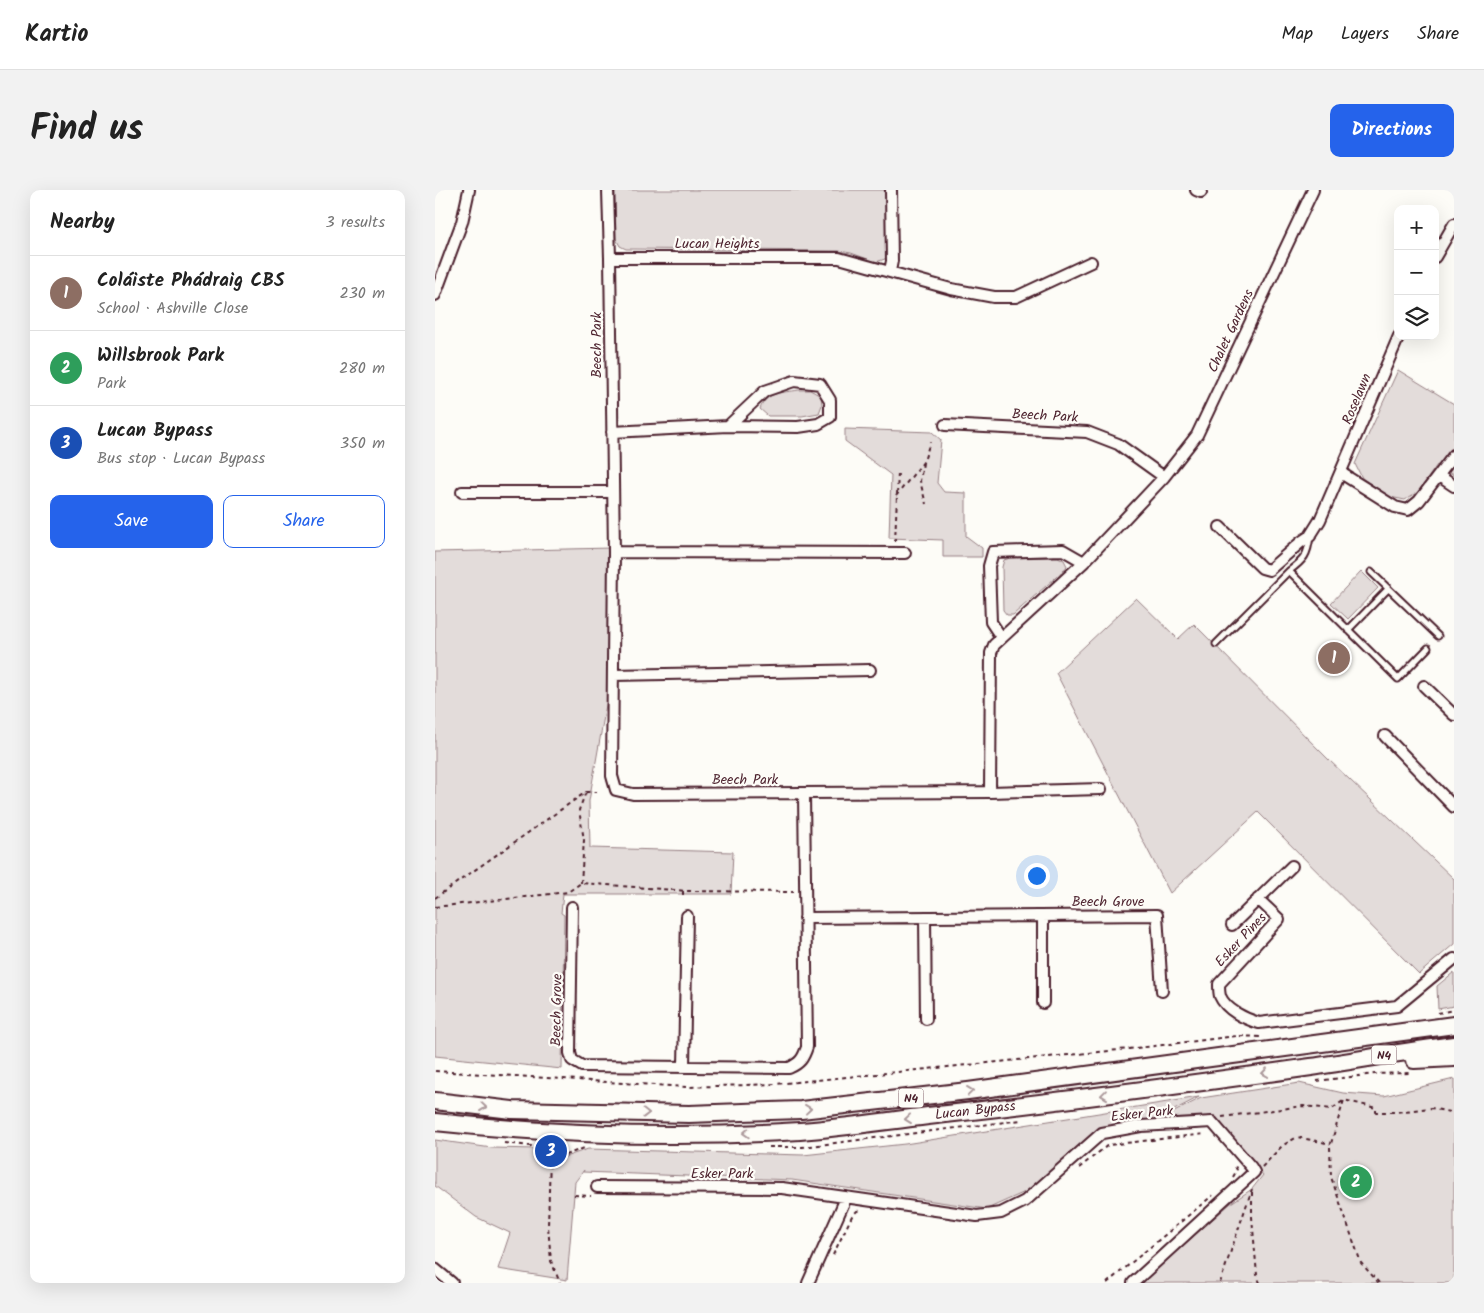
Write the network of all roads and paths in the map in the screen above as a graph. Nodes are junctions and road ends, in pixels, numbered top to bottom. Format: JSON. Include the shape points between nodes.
{"nodes":[{"id":1,"x":469,"y":190,"type":"edge"},
{"id":2,"x":608,"y":190,"type":"edge"},
{"id":3,"x":891,"y":190,"type":"edge"},
{"id":4,"x":1313,"y":190,"type":"edge"},
{"id":5,"x":1454,"y":224,"type":"edge"},
{"id":6,"x":1439,"y":250,"type":"edge"},
{"id":7,"x":610,"y":258,"type":"junction"},
{"id":8,"x":1091,"y":262,"type":"dead end"},
{"id":9,"x":890,"y":271,"type":"junction"},
{"id":10,"x":435,"y":295,"type":"edge"},
{"id":11,"x":1397,"y":340,"type":"edge"},
{"id":12,"x":945,"y":425,"type":"dead end"},
{"id":13,"x":727,"y":426,"type":"junction"},
{"id":14,"x":612,"y":432,"type":"junction"},
{"id":15,"x":930,"y":442,"type":"dead end"},
{"id":16,"x":1454,"y":455,"type":"edge"},
{"id":17,"x":923,"y":461,"type":"junction"},
{"id":18,"x":897,"y":472,"type":"dead end"},
{"id":19,"x":1341,"y":473,"type":"junction"},
{"id":20,"x":1164,"y":476,"type":"junction"},
{"id":21,"x":1439,"y":476,"type":"junction"},
{"id":22,"x":1454,"y":486,"type":"edge"},
{"id":23,"x":462,"y":492,"type":"dead end"},
{"id":24,"x":612,"y":492,"type":"junction"},
{"id":25,"x":896,"y":496,"type":"junction"},
{"id":26,"x":926,"y":504,"type":"dead end"},
{"id":27,"x":1219,"y":527,"type":"dead end"},
{"id":28,"x":1310,"y":536,"type":"junction"},
{"id":29,"x":895,"y":542,"type":"dead end"},
{"id":30,"x":614,"y":552,"type":"junction"},
{"id":31,"x":905,"y":553,"type":"dead end"},
{"id":32,"x":1084,"y":562,"type":"junction"},
{"id":33,"x":1289,"y":571,"type":"junction"},
{"id":34,"x":1371,"y":572,"type":"dead end"},
{"id":35,"x":1389,"y":589,"type":"junction"},
{"id":36,"x":1348,"y":630,"type":"junction"},
{"id":37,"x":1438,"y":636,"type":"dead end"},
{"id":38,"x":1001,"y":637,"type":"junction"},
{"id":39,"x":1215,"y":644,"type":"dead end"},
{"id":40,"x":1428,"y":648,"type":"dead end"},
{"id":41,"x":871,"y":670,"type":"dead end"},
{"id":42,"x":613,"y":676,"type":"junction"},
{"id":43,"x":1424,"y":686,"type":"dead end"},
{"id":44,"x":1454,"y":716,"type":"edge"},
{"id":45,"x":1385,"y":736,"type":"dead end"},
{"id":46,"x":1101,"y":789,"type":"dead end"},
{"id":47,"x":586,"y":792,"type":"junction"},
{"id":48,"x":597,"y":792,"type":"dead end"},
{"id":49,"x":991,"y":792,"type":"junction"},
{"id":50,"x":804,"y":794,"type":"junction"},
{"id":51,"x":1454,"y":806,"type":"edge"},
{"id":52,"x":1292,"y":866,"type":"dead end"},
{"id":53,"x":581,"y":883,"type":"junction"},
{"id":54,"x":683,"y":891,"type":"junction"},
{"id":55,"x":794,"y":892,"type":"dead end"},
{"id":56,"x":435,"y":898,"type":"edge"},
{"id":57,"x":683,"y":898,"type":"dead end"},
{"id":58,"x":1258,"y":899,"type":"junction"},
{"id":59,"x":435,"y":907,"type":"edge"},
{"id":60,"x":572,"y":907,"type":"dead end"},
{"id":61,"x":687,"y":916,"type":"dead end"},
{"id":62,"x":1043,"y":916,"type":"junction"},
{"id":63,"x":925,"y":917,"type":"junction"},
{"id":64,"x":805,"y":918,"type":"junction"},
{"id":65,"x":1233,"y":925,"type":"dead end"},
{"id":66,"x":1454,"y":959,"type":"edge"},
{"id":67,"x":1162,"y":991,"type":"dead end"},
{"id":68,"x":1043,"y":1003,"type":"dead end"},
{"id":69,"x":1454,"y":1010,"type":"edge"},
{"id":70,"x":1437,"y":1013,"type":"dead end"},
{"id":71,"x":926,"y":1019,"type":"dead end"},
{"id":72,"x":1454,"y":1020,"type":"edge"},
{"id":73,"x":1454,"y":1025,"type":"edge"},
{"id":74,"x":1385,"y":1034,"type":"junction"},
{"id":75,"x":1267,"y":1037,"type":"dead end"},
{"id":76,"x":1454,"y":1045,"type":"edge"},
{"id":77,"x":1454,"y":1058,"type":"edge"},
{"id":78,"x":684,"y":1066,"type":"junction"},
{"id":79,"x":1313,"y":1067,"type":"junction"},
{"id":80,"x":435,"y":1071,"type":"edge"},
{"id":81,"x":1343,"y":1100,"type":"junction"},
{"id":82,"x":435,"y":1101,"type":"edge"},
{"id":83,"x":1454,"y":1112,"type":"edge"},
{"id":84,"x":1217,"y":1118,"type":"dead end"},
{"id":85,"x":435,"y":1122,"type":"edge"},
{"id":86,"x":1208,"y":1133,"type":"dead end"},
{"id":87,"x":1332,"y":1144,"type":"junction"},
{"id":88,"x":550,"y":1156,"type":"dead end"},
{"id":89,"x":1230,"y":1158,"type":"dead end"},
{"id":90,"x":1262,"y":1166,"type":"dead end"},
{"id":91,"x":1077,"y":1170,"type":"dead end"},
{"id":92,"x":1231,"y":1179,"type":"dead end"},
{"id":93,"x":597,"y":1187,"type":"dead end"},
{"id":94,"x":1217,"y":1191,"type":"dead end"},
{"id":95,"x":846,"y":1198,"type":"junction"},
{"id":96,"x":865,"y":1209,"type":"dead end"},
{"id":97,"x":831,"y":1258,"type":"dead end"},
{"id":98,"x":435,"y":1269,"type":"edge"},
{"id":99,"x":452,"y":1283,"type":"edge"},
{"id":100,"x":560,"y":1283,"type":"edge"},
{"id":101,"x":808,"y":1283,"type":"edge"},
{"id":102,"x":1107,"y":1283,"type":"edge"},
{"id":103,"x":1133,"y":1283,"type":"edge"},
{"id":104,"x":1220,"y":1283,"type":"edge"},
{"id":105,"x":1260,"y":1283,"type":"edge"},
{"id":106,"x":1379,"y":1283,"type":"edge"}],
"edges":[{"from":1,"to":10,"type":"street","via":[[462,222]]},
{"from":2,"to":7,"type":"street"},
{"from":3,"to":9,"type":"street","via":[[893,261]]},
{"from":4,"to":20,"type":"street","name":"Chalet Gardens","via":[[1197,435]]},
{"from":5,"to":6,"type":"street"},
{"from":7,"to":9,"type":"street","name":"Lucan Heights","via":[[839,258]]},
{"from":7,"to":14,"type":"street","name":"Beech Park"},
{"from":8,"to":9,"type":"street","name":"Lucan Heights","via":[[1016,297],[994,297],[951,289]]},
{"from":11,"to":19,"type":"street","name":"Roselawn"},
{"from":12,"to":20,"type":"street","name":"Beech Park","via":[[1087,432],[1117,444]]},
{"from":13,"to":13,"type":"street","via":[[765,391],[794,381],[820,384],[830,400],[830,417],[818,424],[798,427]]},
{"from":13,"to":14,"type":"street"},
{"from":14,"to":24,"type":"street","name":"Beech Park"},
{"from":15,"to":17,"type":"path"},
{"from":16,"to":21,"type":"street"},
{"from":17,"to":25,"type":"path"},
{"from":17,"to":26,"type":"path","via":[[920,481]]},
{"from":18,"to":25,"type":"path"},
{"from":19,"to":21,"type":"street","via":[[1395,506],[1409,510]]},
{"from":19,"to":28,"type":"street","name":"Roselawn"},
{"from":20,"to":32,"type":"street"},
{"from":21,"to":22,"type":"street"},
{"from":23,"to":24,"type":"street"},
{"from":24,"to":30,"type":"street","name":"Beech Park"},
{"from":25,"to":29,"type":"path"},
{"from":27,"to":28,"type":"street","via":[[1262,568],[1269,570]]},
{"from":28,"to":33,"type":"lane","via":[[1308,550],[1301,563]]},
{"from":30,"to":31,"type":"street"},
{"from":30,"to":42,"type":"street","name":"Beech Park"},
{"from":32,"to":38,"type":"street"},
{"from":32,"to":38,"type":"street","via":[[1063,550],[993,552],[989,566],[991,622]]},
{"from":33,"to":36,"type":"lane"},
{"from":33,"to":39,"type":"lane"},
{"from":34,"to":35,"type":"lane"},
{"from":35,"to":36,"type":"lane"},
{"from":35,"to":37,"type":"lane"},
{"from":36,"to":40,"type":"lane","via":[[1398,679]]},
{"from":38,"to":49,"type":"street","via":[[991,653]]},
{"from":41,"to":42,"type":"street"},
{"from":42,"to":50,"type":"street","name":"Beech Park","via":[[611,776],[616,790],[633,794]]},
{"from":43,"to":44,"type":"street"},
{"from":45,"to":51,"type":"street"},
{"from":46,"to":49,"type":"street","name":"Beech Park"},
{"from":47,"to":48,"type":"path"},
{"from":47,"to":53,"type":"path","via":[[579,810],[584,840]]},
{"from":47,"to":56,"type":"path"},
{"from":49,"to":50,"type":"street","name":"Beech Park"},
{"from":50,"to":64,"type":"street","name":"Beech Grove"},
{"from":52,"to":58,"type":"street","name":"Esker Pines"},
{"from":53,"to":54,"type":"path"},
{"from":53,"to":59,"type":"path","via":[[568,892]]},
{"from":54,"to":55,"type":"path"},
{"from":54,"to":57,"type":"path"},
{"from":58,"to":65,"type":"street","name":"Esker Pines"},
{"from":58,"to":66,"type":"street","name":"Esker Pines","via":[[1279,919],[1219,984],[1220,996],[1227,1005],[1259,1023],[1397,1006]]},
{"from":60,"to":78,"type":"street","name":"Beech Grove","via":[[572,1060],[582,1066]]},
{"from":61,"to":78,"type":"street"},
{"from":62,"to":63,"type":"street","name":"Beech Grove"},
{"from":62,"to":67,"type":"street","name":"Beech Grove","via":[[1157,915]]},
{"from":62,"to":68,"type":"street"},
{"from":63,"to":64,"type":"street","name":"Beech Grove"},
{"from":63,"to":71,"type":"street"},
{"from":64,"to":78,"type":"street","name":"Beech Grove","via":[[807,1047],[799,1064],[789,1068]]},
{"from":69,"to":70,"type":"path"},
{"from":72,"to":74,"type":"highway"},
{"from":73,"to":74,"type":"highway","name":"Lucan Bypass","number":"N4"},
{"from":82,"to":74,"type":"highway","name":"Lucan Bypass","number":"N4","one_way":true,"via":[[512,1110],[689,1114],[801,1110],[968,1091]]},
{"from":75,"to":80,"type":"path","via":[[1237,1036],[1129,1050],[776,1084],[687,1087]]},
{"from":76,"to":79,"type":"highway","name":"Lucan Bypass","number":"N4"},
{"from":77,"to":79,"type":"highway"},
{"from":79,"to":85,"type":"highway","name":"Lucan Bypass","number":"N4","one_way":true,"via":[[802,1130],[700,1135],[593,1134]]},
{"from":81,"to":83,"type":"path","via":[[1376,1108],[1376,1112],[1431,1108]]},
{"from":81,"to":84,"type":"path","via":[[1332,1109],[1303,1106]]},
{"from":81,"to":87,"type":"path"},
{"from":86,"to":91,"type":"path","via":[[1108,1145]]},
{"from":87,"to":90,"type":"path","via":[[1297,1137],[1282,1146]]},
{"from":87,"to":106,"type":"path","via":[[1331,1177],[1361,1262]]},
{"from":88,"to":100,"type":"path","via":[[548,1226],[551,1261]]},
{"from":89,"to":92,"type":"path","via":[[1237,1170]]},
{"from":93,"to":95,"type":"street","name":"Esker Park","via":[[782,1188]]},
{"from":94,"to":102,"type":"path"},
{"from":95,"to":101,"type":"street"},
{"from":95,"to":103,"type":"street","name":"Esker Park","via":[[977,1216],[1001,1213],[1025,1201],[1102,1133],[1141,1126],[1212,1122],[1254,1172]]},
{"from":96,"to":97,"type":"path","via":[[852,1216]]},
{"from":98,"to":99,"type":"street"},
{"from":104,"to":105,"type":"path","via":[[1252,1189]]}]}
